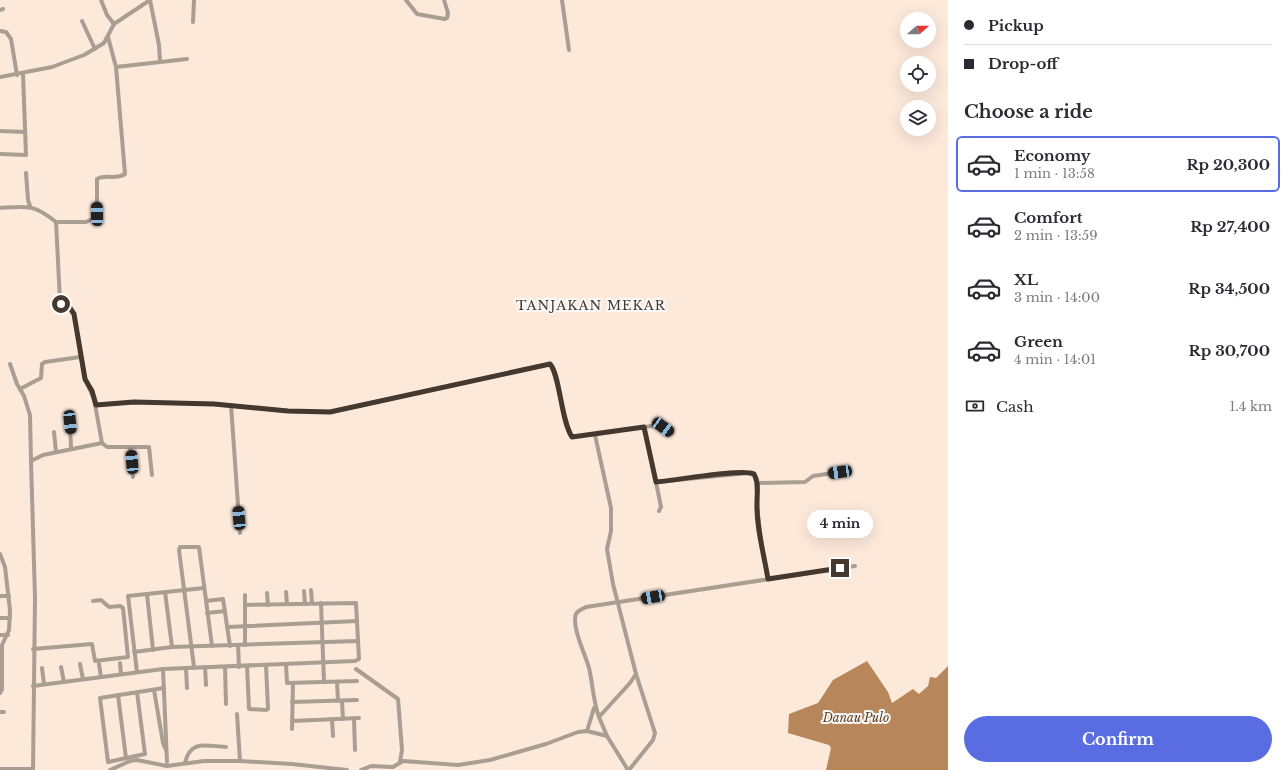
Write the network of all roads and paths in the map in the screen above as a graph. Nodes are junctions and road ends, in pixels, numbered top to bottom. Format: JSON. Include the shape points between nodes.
{"nodes":[{"id":1,"x":101,"y":0,"type":"edge"},
{"id":2,"x":150,"y":0,"type":"edge"},
{"id":3,"x":194,"y":0,"type":"edge"},
{"id":4,"x":406,"y":0,"type":"edge"},
{"id":5,"x":444,"y":0,"type":"edge"},
{"id":6,"x":562,"y":0,"type":"edge"},
{"id":7,"x":144,"y":2,"type":"edge"},
{"id":8,"x":82,"y":21,"type":"dead end"},
{"id":9,"x":193,"y":22,"type":"dead end"},
{"id":10,"x":114,"y":24,"type":"junction"},
{"id":11,"x":0,"y":31,"type":"edge"},
{"id":12,"x":108,"y":37,"type":"junction"},
{"id":13,"x":95,"y":49,"type":"junction"},
{"id":14,"x":569,"y":50,"type":"dead end"},
{"id":15,"x":187,"y":59,"type":"dead end"},
{"id":16,"x":160,"y":61,"type":"junction"},
{"id":17,"x":116,"y":67,"type":"junction"},
{"id":18,"x":23,"y":74,"type":"junction"},
{"id":19,"x":17,"y":75,"type":"junction"},
{"id":20,"x":0,"y":77,"type":"edge"},
{"id":21,"x":0,"y":131,"type":"edge"},
{"id":22,"x":25,"y":132,"type":"junction"},
{"id":23,"x":0,"y":154,"type":"edge"},
{"id":24,"x":26,"y":173,"type":"dead end"},
{"id":25,"x":30,"y":206,"type":"junction"},
{"id":26,"x":0,"y":208,"type":"edge"},
{"id":27,"x":56,"y":222,"type":"junction"},
{"id":28,"x":80,"y":357,"type":"junction"},
{"id":29,"x":10,"y":364,"type":"dead end"},
{"id":30,"x":20,"y":389,"type":"junction"},
{"id":31,"x":96,"y":405,"type":"junction"},
{"id":32,"x":231,"y":406,"type":"junction"},
{"id":33,"x":70,"y":422,"type":"dead end"},
{"id":34,"x":644,"y":427,"type":"junction"},
{"id":35,"x":54,"y":432,"type":"dead end"},
{"id":36,"x":672,"y":433,"type":"dead end"},
{"id":37,"x":596,"y":435,"type":"junction"},
{"id":38,"x":102,"y":442,"type":"junction"},
{"id":39,"x":130,"y":447,"type":"junction"},
{"id":40,"x":71,"y":448,"type":"junction"},
{"id":41,"x":56,"y":452,"type":"junction"},
{"id":42,"x":31,"y":461,"type":"junction"},
{"id":43,"x":840,"y":472,"type":"dead end"},
{"id":44,"x":152,"y":475,"type":"dead end"},
{"id":45,"x":133,"y":477,"type":"dead end"},
{"id":46,"x":656,"y":482,"type":"junction"},
{"id":47,"x":757,"y":483,"type":"junction"},
{"id":48,"x":659,"y":511,"type":"dead end"},
{"id":49,"x":240,"y":533,"type":"dead end"},
{"id":50,"x":0,"y":554,"type":"edge"},
{"id":51,"x":1,"y":559,"type":"edge"},
{"id":52,"x":855,"y":566,"type":"dead end"},
{"id":53,"x":0,"y":577,"type":"edge"},
{"id":54,"x":6,"y":577,"type":"junction"},
{"id":55,"x":768,"y":579,"type":"junction"},
{"id":56,"x":204,"y":588,"type":"junction"},
{"id":57,"x":185,"y":590,"type":"junction"},
{"id":58,"x":311,"y":590,"type":"dead end"},
{"id":59,"x":304,"y":591,"type":"dead end"},
{"id":60,"x":165,"y":592,"type":"junction"},
{"id":61,"x":286,"y":592,"type":"dead end"},
{"id":62,"x":267,"y":593,"type":"dead end"},
{"id":63,"x":147,"y":594,"type":"junction"},
{"id":64,"x":244,"y":595,"type":"dead end"},
{"id":65,"x":0,"y":596,"type":"edge"},
{"id":66,"x":9,"y":596,"type":"junction"},
{"id":67,"x":93,"y":601,"type":"dead end"},
{"id":68,"x":206,"y":601,"type":"junction"},
{"id":69,"x":312,"y":603,"type":"junction"},
{"id":70,"x":321,"y":603,"type":"junction"},
{"id":71,"x":618,"y":603,"type":"junction"},
{"id":72,"x":287,"y":604,"type":"junction"},
{"id":73,"x":306,"y":604,"type":"junction"},
{"id":74,"x":268,"y":605,"type":"junction"},
{"id":75,"x":245,"y":606,"type":"junction"},
{"id":76,"x":225,"y":611,"type":"junction"},
{"id":77,"x":207,"y":613,"type":"junction"},
{"id":78,"x":0,"y":618,"type":"edge"},
{"id":79,"x":10,"y":618,"type":"junction"},
{"id":80,"x":357,"y":621,"type":"junction"},
{"id":81,"x":322,"y":622,"type":"junction"},
{"id":82,"x":245,"y":625,"type":"junction"},
{"id":83,"x":227,"y":627,"type":"junction"},
{"id":84,"x":0,"y":635,"type":"edge"},
{"id":85,"x":8,"y":635,"type":"junction"},
{"id":86,"x":358,"y":640,"type":"junction"},
{"id":87,"x":323,"y":642,"type":"junction"},
{"id":88,"x":238,"y":645,"type":"junction"},
{"id":89,"x":245,"y":645,"type":"junction"},
{"id":90,"x":191,"y":646,"type":"junction"},
{"id":91,"x":212,"y":646,"type":"junction"},
{"id":92,"x":230,"y":646,"type":"junction"},
{"id":93,"x":172,"y":647,"type":"junction"},
{"id":94,"x":33,"y":649,"type":"junction"},
{"id":95,"x":153,"y":650,"type":"junction"},
{"id":96,"x":134,"y":652,"type":"junction"},
{"id":97,"x":1,"y":655,"type":"edge"},
{"id":98,"x":324,"y":662,"type":"junction"},
{"id":99,"x":120,"y":663,"type":"dead end"},
{"id":100,"x":80,"y":664,"type":"dead end"},
{"id":101,"x":99,"y":664,"type":"dead end"},
{"id":102,"x":286,"y":664,"type":"junction"},
{"id":103,"x":266,"y":665,"type":"junction"},
{"id":104,"x":247,"y":666,"type":"junction"},
{"id":105,"x":61,"y":667,"type":"dead end"},
{"id":106,"x":194,"y":667,"type":"junction"},
{"id":107,"x":205,"y":667,"type":"junction"},
{"id":108,"x":225,"y":667,"type":"junction"},
{"id":109,"x":239,"y":667,"type":"junction"},
{"id":110,"x":42,"y":668,"type":"dead end"},
{"id":111,"x":186,"y":668,"type":"junction"},
{"id":112,"x":163,"y":669,"type":"junction"},
{"id":113,"x":356,"y":670,"type":"dead end"},
{"id":114,"x":137,"y":672,"type":"junction"},
{"id":115,"x":121,"y":674,"type":"junction"},
{"id":116,"x":636,"y":674,"type":"junction"},
{"id":117,"x":1,"y":675,"type":"edge"},
{"id":118,"x":101,"y":677,"type":"junction"},
{"id":119,"x":83,"y":679,"type":"junction"},
{"id":120,"x":357,"y":681,"type":"dead end"},
{"id":121,"x":64,"y":682,"type":"junction"},
{"id":122,"x":293,"y":682,"type":"junction"},
{"id":123,"x":324,"y":682,"type":"junction"},
{"id":124,"x":337,"y":682,"type":"junction"},
{"id":125,"x":44,"y":684,"type":"junction"},
{"id":126,"x":206,"y":685,"type":"dead end"},
{"id":127,"x":33,"y":686,"type":"junction"},
{"id":128,"x":164,"y":688,"type":"junction"},
{"id":129,"x":187,"y":688,"type":"dead end"},
{"id":130,"x":154,"y":690,"type":"junction"},
{"id":131,"x":137,"y":692,"type":"junction"},
{"id":132,"x":0,"y":693,"type":"edge"},
{"id":133,"x":118,"y":695,"type":"junction"},
{"id":134,"x":357,"y":700,"type":"dead end"},
{"id":135,"x":340,"y":701,"type":"junction"},
{"id":136,"x":292,"y":702,"type":"junction"},
{"id":137,"x":226,"y":704,"type":"dead end"},
{"id":138,"x":595,"y":706,"type":"junction"},
{"id":139,"x":237,"y":714,"type":"dead end"},
{"id":140,"x":599,"y":717,"type":"junction"},
{"id":141,"x":359,"y":718,"type":"dead end"},
{"id":142,"x":332,"y":719,"type":"junction"},
{"id":143,"x":343,"y":719,"type":"junction"},
{"id":144,"x":354,"y":719,"type":"junction"},
{"id":145,"x":292,"y":721,"type":"junction"},
{"id":146,"x":292,"y":729,"type":"dead end"},
{"id":147,"x":588,"y":731,"type":"junction"},
{"id":148,"x":332,"y":736,"type":"dead end"},
{"id":149,"x":607,"y":736,"type":"junction"},
{"id":150,"x":226,"y":747,"type":"dead end"},
{"id":151,"x":355,"y":750,"type":"dead end"},
{"id":152,"x":167,"y":751,"type":"junction"},
{"id":153,"x":126,"y":758,"type":"junction"},
{"id":154,"x":240,"y":761,"type":"junction"},
{"id":155,"x":167,"y":762,"type":"dead end"},
{"id":156,"x":400,"y":762,"type":"junction"},
{"id":157,"x":185,"y":763,"type":"junction"},
{"id":158,"x":1,"y":769,"type":"edge"},
{"id":159,"x":33,"y":769,"type":"edge"},
{"id":160,"x":110,"y":770,"type":"edge"},
{"id":161,"x":347,"y":770,"type":"edge"},
{"id":162,"x":361,"y":770,"type":"edge"},
{"id":163,"x":628,"y":770,"type":"edge"}],
"edges":[{"from":1,"to":10,"type":"street"},
{"from":2,"to":7,"type":"street"},
{"from":2,"to":16,"type":"street"},
{"from":3,"to":9,"type":"street"},
{"from":4,"to":5,"type":"street","via":[[417,14],[446,19],[448,13]]},
{"from":6,"to":14,"type":"street"},
{"from":7,"to":10,"type":"street"},
{"from":8,"to":13,"type":"street"},
{"from":10,"to":12,"type":"street"},
{"from":11,"to":19,"type":"street","via":[[6,32],[11,40]]},
{"from":12,"to":13,"type":"street"},
{"from":12,"to":17,"type":"street"},
{"from":13,"to":18,"type":"street","via":[[67,62]]},
{"from":15,"to":16,"type":"street"},
{"from":16,"to":17,"type":"street"},
{"from":17,"to":27,"type":"street","via":[[125,174],[115,178],[97,179],[96,218],[86,222]]},
{"from":18,"to":19,"type":"street"},
{"from":18,"to":22,"type":"street"},
{"from":19,"to":20,"type":"street"},
{"from":21,"to":22,"type":"street"},
{"from":22,"to":23,"type":"street","via":[[26,155]]},
{"from":24,"to":25,"type":"street"},
{"from":25,"to":26,"type":"street"},
{"from":25,"to":27,"type":"street","via":[[42,211]]},
{"from":27,"to":28,"type":"street","via":[[60,301],[62,306],[70,308],[74,314]]},
{"from":28,"to":30,"type":"street","via":[[45,362],[42,364],[41,378]]},
{"from":28,"to":31,"type":"street","via":[[85,379]]},
{"from":29,"to":30,"type":"street"},
{"from":30,"to":42,"type":"street","via":[[30,415]]},
{"from":31,"to":32,"type":"street","via":[[134,402]]},
{"from":31,"to":38,"type":"street"},
{"from":32,"to":37,"type":"street","via":[[330,412],[550,364],[571,436],[576,438]]},
{"from":32,"to":49,"type":"street"},
{"from":33,"to":40,"type":"street"},
{"from":34,"to":36,"type":"street","via":[[658,425]]},
{"from":34,"to":37,"type":"street"},
{"from":34,"to":46,"type":"street"},
{"from":35,"to":41,"type":"street"},
{"from":37,"to":71,"type":"street","via":[[611,508],[611,532],[607,549]]},
{"from":38,"to":39,"type":"street","via":[[106,447]]},
{"from":38,"to":40,"type":"street"},
{"from":39,"to":44,"type":"street","via":[[149,447]]},
{"from":39,"to":45,"type":"street"},
{"from":40,"to":41,"type":"street"},
{"from":41,"to":42,"type":"street"},
{"from":42,"to":94,"type":"street","via":[[35,598]]},
{"from":43,"to":47,"type":"street","via":[[813,476],[802,482]]},
{"from":46,"to":47,"type":"street","via":[[748,473],[754,474]]},
{"from":46,"to":48,"type":"street","via":[[661,507]]},
{"from":47,"to":55,"type":"street","via":[[758,527]]},
{"from":50,"to":51,"type":"street"},
{"from":51,"to":54,"type":"street"},
{"from":52,"to":55,"type":"street"},
{"from":53,"to":54,"type":"street"},
{"from":54,"to":66,"type":"street"},
{"from":55,"to":71,"type":"street"},
{"from":56,"to":57,"type":"street"},
{"from":56,"to":57,"type":"street","via":[[198,546],[179,548]]},
{"from":56,"to":68,"type":"street"},
{"from":57,"to":60,"type":"street"},
{"from":57,"to":90,"type":"street"},
{"from":58,"to":69,"type":"street"},
{"from":59,"to":73,"type":"street"},
{"from":60,"to":63,"type":"street"},
{"from":60,"to":93,"type":"street"},
{"from":61,"to":72,"type":"street"},
{"from":62,"to":74,"type":"street"},
{"from":63,"to":95,"type":"street"},
{"from":63,"to":96,"type":"street","via":[[128,596]]},
{"from":64,"to":75,"type":"street"},
{"from":65,"to":66,"type":"street"},
{"from":66,"to":79,"type":"street"},
{"from":67,"to":94,"type":"street","via":[[101,600],[109,607],[123,608],[128,657],[96,661],[92,644]]},
{"from":68,"to":76,"type":"street","via":[[223,599]]},
{"from":68,"to":77,"type":"street"},
{"from":69,"to":70,"type":"street"},
{"from":69,"to":73,"type":"street"},
{"from":70,"to":80,"type":"street","via":[[356,603]]},
{"from":70,"to":81,"type":"street"},
{"from":71,"to":116,"type":"street"},
{"from":71,"to":138,"type":"street","via":[[586,608],[579,611],[576,616],[578,637],[589,668]]},
{"from":72,"to":73,"type":"street"},
{"from":72,"to":74,"type":"street"},
{"from":74,"to":75,"type":"street"},
{"from":75,"to":82,"type":"street"},
{"from":76,"to":77,"type":"street"},
{"from":76,"to":83,"type":"street"},
{"from":77,"to":91,"type":"street"},
{"from":78,"to":79,"type":"street"},
{"from":79,"to":85,"type":"street"},
{"from":80,"to":81,"type":"street"},
{"from":80,"to":86,"type":"street"},
{"from":81,"to":82,"type":"street"},
{"from":81,"to":87,"type":"street"},
{"from":82,"to":83,"type":"street"},
{"from":82,"to":89,"type":"street"},
{"from":83,"to":92,"type":"street"},
{"from":84,"to":85,"type":"street"},
{"from":85,"to":97,"type":"street","via":[[2,645]]},
{"from":86,"to":87,"type":"street"},
{"from":86,"to":98,"type":"street","via":[[357,661]]},
{"from":87,"to":89,"type":"street"},
{"from":87,"to":98,"type":"street"},
{"from":88,"to":89,"type":"street"},
{"from":88,"to":92,"type":"street"},
{"from":88,"to":109,"type":"street"},
{"from":90,"to":91,"type":"street"},
{"from":90,"to":93,"type":"street"},
{"from":90,"to":106,"type":"street"},
{"from":91,"to":92,"type":"street"},
{"from":93,"to":95,"type":"street"},
{"from":94,"to":127,"type":"street"},
{"from":95,"to":96,"type":"street"},
{"from":96,"to":114,"type":"street"},
{"from":97,"to":117,"type":"street"},
{"from":98,"to":102,"type":"street"},
{"from":98,"to":123,"type":"street"},
{"from":99,"to":115,"type":"street"},
{"from":100,"to":119,"type":"street"},
{"from":101,"to":118,"type":"street"},
{"from":102,"to":103,"type":"street"},
{"from":102,"to":122,"type":"street","via":[[286,682]]},
{"from":103,"to":104,"type":"street"},
{"from":103,"to":104,"type":"street","via":[[266,710],[249,709]]},
{"from":104,"to":109,"type":"street"},
{"from":105,"to":121,"type":"street"},
{"from":106,"to":107,"type":"street"},
{"from":106,"to":111,"type":"street"},
{"from":107,"to":108,"type":"street"},
{"from":107,"to":126,"type":"street"},
{"from":108,"to":109,"type":"street"},
{"from":108,"to":137,"type":"street"},
{"from":110,"to":125,"type":"street"},
{"from":111,"to":112,"type":"street"},
{"from":111,"to":129,"type":"street"},
{"from":112,"to":114,"type":"street"},
{"from":112,"to":128,"type":"street"},
{"from":113,"to":156,"type":"street","via":[[398,699],[402,750]]},
{"from":114,"to":115,"type":"street"},
{"from":115,"to":118,"type":"street"},
{"from":116,"to":140,"type":"street"},
{"from":116,"to":163,"type":"street","via":[[655,737]]},
{"from":117,"to":132,"type":"street"},
{"from":118,"to":119,"type":"street"},
{"from":119,"to":121,"type":"street"},
{"from":120,"to":124,"type":"street"},
{"from":121,"to":125,"type":"street"},
{"from":122,"to":123,"type":"street"},
{"from":122,"to":136,"type":"street"},
{"from":123,"to":124,"type":"street"},
{"from":124,"to":135,"type":"street"},
{"from":125,"to":127,"type":"street"},
{"from":127,"to":159,"type":"street"},
{"from":128,"to":130,"type":"street"},
{"from":128,"to":152,"type":"street"},
{"from":130,"to":131,"type":"street"},
{"from":130,"to":152,"type":"street","via":[[163,743]]},
{"from":131,"to":133,"type":"street"},
{"from":131,"to":153,"type":"street","via":[[144,754]]},
{"from":133,"to":153,"type":"street"},
{"from":133,"to":153,"type":"street","via":[[100,698],[99,701],[107,759],[110,762]]},
{"from":134,"to":135,"type":"street"},
{"from":135,"to":136,"type":"street"},
{"from":135,"to":143,"type":"street"},
{"from":136,"to":145,"type":"street"},
{"from":138,"to":140,"type":"street"},
{"from":138,"to":147,"type":"street"},
{"from":139,"to":154,"type":"street"},
{"from":140,"to":149,"type":"street"},
{"from":141,"to":144,"type":"street"},
{"from":142,"to":143,"type":"street"},
{"from":142,"to":145,"type":"street"},
{"from":142,"to":148,"type":"street"},
{"from":143,"to":144,"type":"street"},
{"from":144,"to":151,"type":"street"},
{"from":145,"to":146,"type":"street"},
{"from":147,"to":149,"type":"street"},
{"from":147,"to":156,"type":"street","via":[[484,761],[458,765]]},
{"from":149,"to":163,"type":"street"},
{"from":150,"to":157,"type":"street","via":[[191,748]]},
{"from":152,"to":155,"type":"street"},
{"from":154,"to":157,"type":"street"},
{"from":154,"to":161,"type":"street"},
{"from":156,"to":162,"type":"street","via":[[393,767],[372,766]]},
{"from":157,"to":160,"type":"street","via":[[167,766],[137,760]]},
{"from":158,"to":159,"type":"street"}]}
